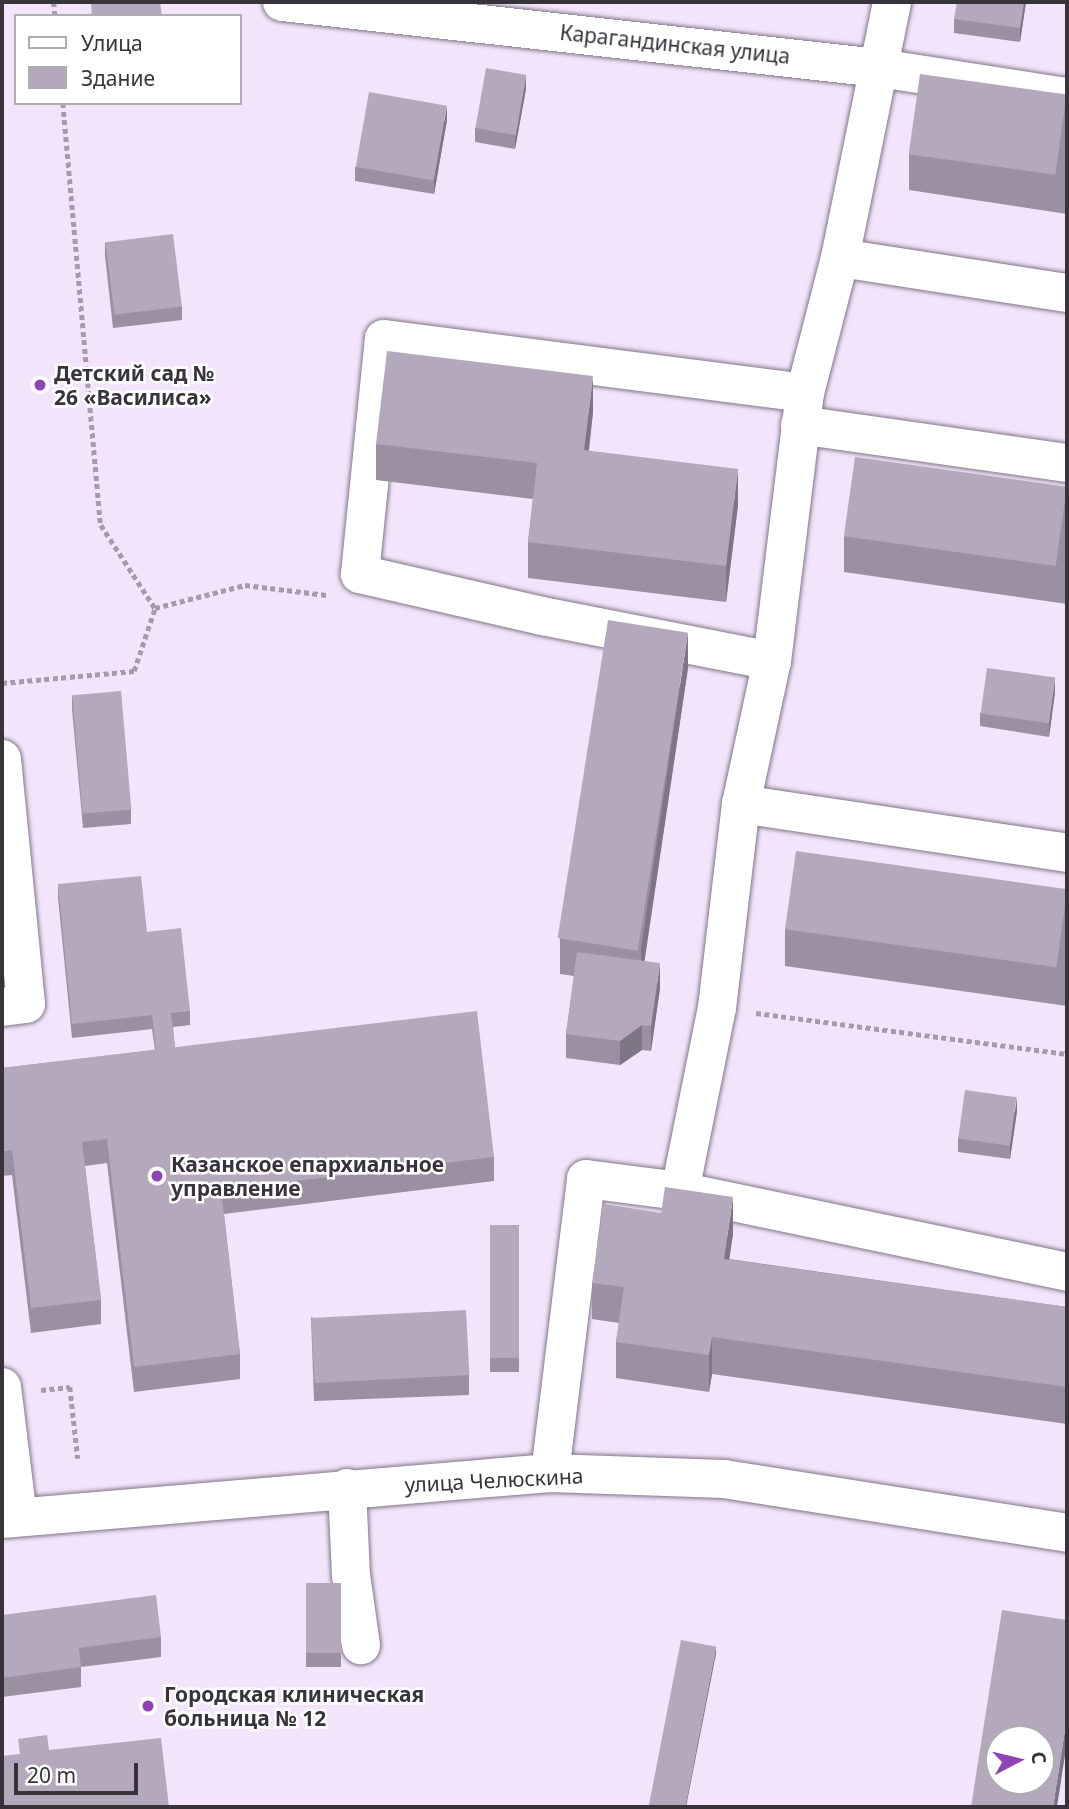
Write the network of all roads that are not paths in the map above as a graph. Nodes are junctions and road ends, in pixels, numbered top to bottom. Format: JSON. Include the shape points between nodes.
{"nodes":[{"id":1,"x":282,"y":2,"type":"edge"},
{"id":2,"x":892,"y":2,"type":"edge"},
{"id":3,"x":450,"y":10,"type":"edge"},
{"id":4,"x":880,"y":68,"type":"junction"},
{"id":5,"x":1067,"y":97,"type":"edge"},
{"id":6,"x":840,"y":258,"type":"junction"},
{"id":7,"x":1067,"y":293,"type":"edge"},
{"id":8,"x":802,"y":409,"type":"junction"},
{"id":9,"x":1067,"y":463,"type":"edge"},
{"id":10,"x":772,"y":661,"type":"junction"},
{"id":11,"x":2,"y":759,"type":"edge"},
{"id":12,"x":741,"y":804,"type":"junction"},
{"id":13,"x":1067,"y":853,"type":"edge"},
{"id":14,"x":2,"y":1007,"type":"edge"},
{"id":15,"x":680,"y":1191,"type":"junction"},
{"id":16,"x":1067,"y":1272,"type":"edge"},
{"id":17,"x":2,"y":1387,"type":"edge"},
{"id":18,"x":2,"y":1393,"type":"edge"},
{"id":19,"x":550,"y":1473,"type":"junction"},
{"id":20,"x":347,"y":1488,"type":"junction"},
{"id":21,"x":10,"y":1518,"type":"edge"},
{"id":22,"x":1067,"y":1533,"type":"edge"},
{"id":23,"x":361,"y":1645,"type":"dead end"}],
"edges":[{"from":1,"to":3,"type":"street","name":"Карагандинская улица"},
{"from":2,"to":4,"type":"street"},
{"from":3,"to":4,"type":"street","name":"Карагандинская улица"},
{"from":4,"to":5,"type":"street","name":"Карагандинская улица"},
{"from":4,"to":6,"type":"street"},
{"from":6,"to":7,"type":"street"},
{"from":6,"to":8,"type":"street"},
{"from":8,"to":9,"type":"street"},
{"from":8,"to":10,"type":"street"},
{"from":8,"to":10,"type":"street","via":[[384,339],[360,574],[541,616]]},
{"from":10,"to":12,"type":"street"},
{"from":11,"to":14,"type":"street","via":[[26,1004]]},
{"from":12,"to":13,"type":"street"},
{"from":12,"to":15,"type":"street","via":[[717,1008]]},
{"from":15,"to":16,"type":"street"},
{"from":15,"to":19,"type":"street","via":[[586,1179]]},
{"from":17,"to":18,"type":"street"},
{"from":18,"to":21,"type":"street"},
{"from":19,"to":20,"type":"street","name":"улица Челюскина"},
{"from":19,"to":22,"type":"street","name":"улица Челюскина","via":[[724,1479]]},
{"from":20,"to":21,"type":"street","name":"улица Челюскина"},
{"from":20,"to":23,"type":"street","via":[[351,1575]]}]}
